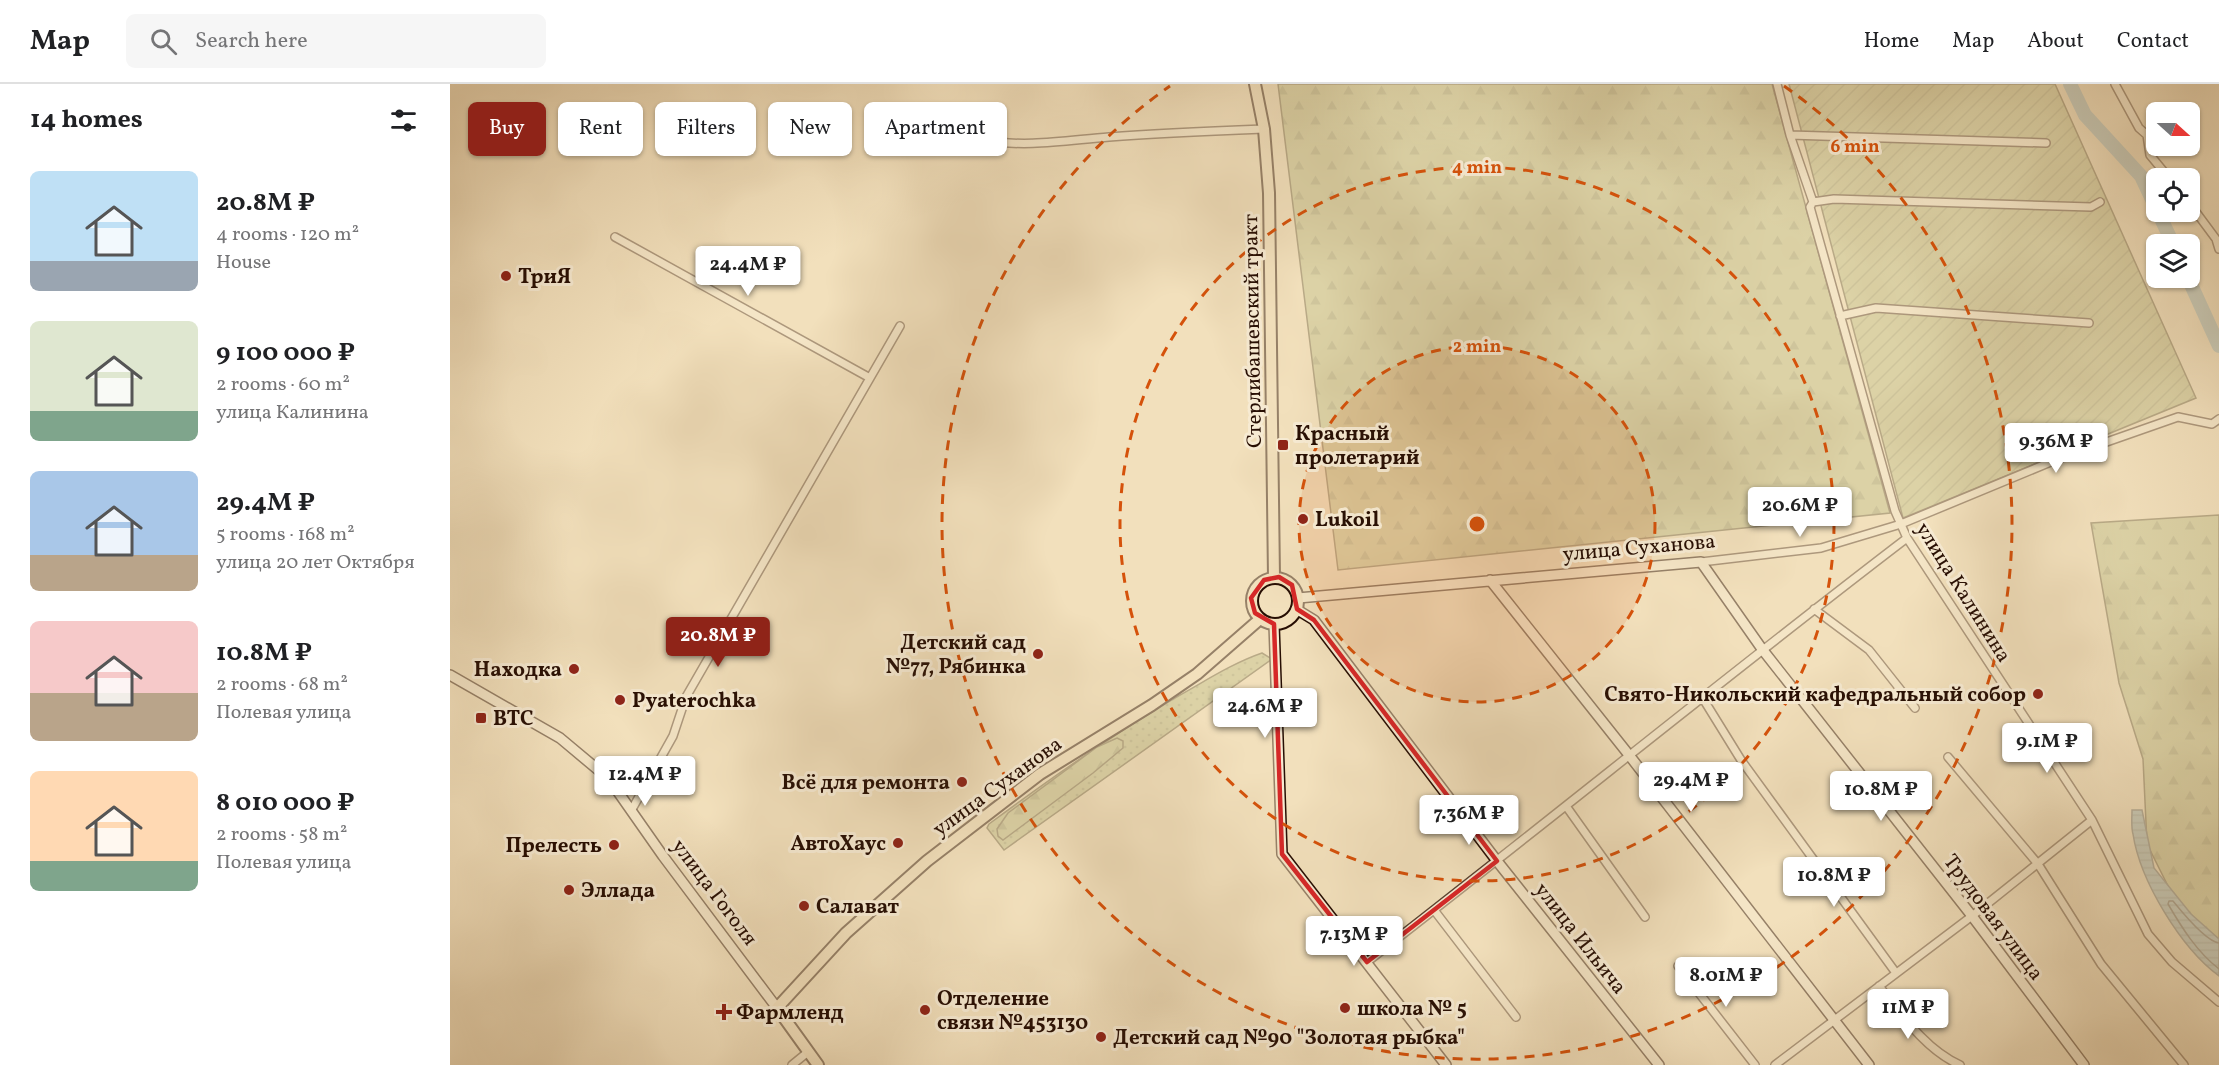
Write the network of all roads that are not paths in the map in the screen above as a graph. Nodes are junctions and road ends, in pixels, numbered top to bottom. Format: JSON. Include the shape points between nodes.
{"nodes":[{"id":1,"x":1255,"y":84,"type":"edge"},
{"id":2,"x":1778,"y":84,"type":"edge"},
{"id":3,"x":2115,"y":84,"type":"edge"},
{"id":4,"x":1264,"y":129,"type":"junction"},
{"id":5,"x":1790,"y":135,"type":"junction"},
{"id":6,"x":1007,"y":143,"type":"edge"},
{"id":7,"x":2046,"y":143,"type":"dead end"},
{"id":8,"x":2161,"y":168,"type":"edge"},
{"id":9,"x":1813,"y":202,"type":"junction"},
{"id":10,"x":2100,"y":202,"type":"dead end"},
{"id":11,"x":2200,"y":217,"type":"edge"},
{"id":12,"x":615,"y":237,"type":"dead end"},
{"id":13,"x":2219,"y":249,"type":"edge"},
{"id":14,"x":1840,"y":316,"type":"junction"},
{"id":15,"x":2089,"y":323,"type":"dead end"},
{"id":16,"x":900,"y":326,"type":"dead end"},
{"id":17,"x":870,"y":378,"type":"junction"},
{"id":18,"x":2219,"y":419,"type":"edge"},
{"id":19,"x":1901,"y":524,"type":"junction"},
{"id":20,"x":1907,"y":538,"type":"junction"},
{"id":21,"x":1701,"y":562,"type":"junction"},
{"id":22,"x":1274,"y":577,"type":"junction"},
{"id":23,"x":1490,"y":580,"type":"junction"},
{"id":24,"x":1297,"y":603,"type":"junction"},
{"id":25,"x":1815,"y":609,"type":"junction"},
{"id":26,"x":1260,"y":619,"type":"junction"},
{"id":27,"x":1274,"y":624,"type":"junction"},
{"id":28,"x":1762,"y":649,"type":"junction"},
{"id":29,"x":450,"y":675,"type":"edge"},
{"id":30,"x":1702,"y":697,"type":"junction"},
{"id":31,"x":1915,"y":708,"type":"dead end"},
{"id":32,"x":1629,"y":755,"type":"junction"},
{"id":33,"x":1948,"y":757,"type":"dead end"},
{"id":34,"x":1566,"y":806,"type":"junction"},
{"id":35,"x":631,"y":811,"type":"junction"},
{"id":36,"x":2092,"y":820,"type":"junction"},
{"id":37,"x":1497,"y":861,"type":"junction"},
{"id":38,"x":2038,"y":864,"type":"junction"},
{"id":39,"x":1434,"y":910,"type":"junction"},
{"id":40,"x":1972,"y":916,"type":"junction"},
{"id":41,"x":1646,"y":917,"type":"dead end"},
{"id":42,"x":1367,"y":962,"type":"junction"},
{"id":43,"x":1678,"y":966,"type":"dead end"},
{"id":44,"x":1896,"y":973,"type":"junction"},
{"id":45,"x":1879,"y":986,"type":"junction"},
{"id":46,"x":2219,"y":1002,"type":"edge"},
{"id":47,"x":777,"y":1008,"type":"junction"},
{"id":48,"x":1516,"y":1017,"type":"dead end"},
{"id":49,"x":1833,"y":1020,"type":"junction"},
{"id":50,"x":808,"y":1052,"type":"junction"},
{"id":51,"x":792,"y":1065,"type":"edge"},
{"id":52,"x":818,"y":1065,"type":"edge"},
{"id":53,"x":1446,"y":1065,"type":"edge"},
{"id":54,"x":1659,"y":1065,"type":"edge"},
{"id":55,"x":1755,"y":1065,"type":"edge"},
{"id":56,"x":1775,"y":1065,"type":"edge"},
{"id":57,"x":1869,"y":1065,"type":"edge"},
{"id":58,"x":1960,"y":1065,"type":"edge"},
{"id":59,"x":2084,"y":1065,"type":"edge"},
{"id":60,"x":2184,"y":1065,"type":"edge"}],
"edges":[{"from":1,"to":4,"type":"main road","name":"Стерлибашевский тракт"},
{"from":2,"to":5,"type":"street","name":"улица Калинина"},
{"from":3,"to":8,"type":"street","via":[[2139,128],[2147,135],[2150,155]]},
{"from":4,"to":6,"type":"street"},
{"from":4,"to":22,"type":"main road","name":"Стерлибашевский тракт","via":[[1269,204]]},
{"from":5,"to":7,"type":"street"},
{"from":5,"to":9,"type":"street","name":"улица Калинина"},
{"from":9,"to":10,"type":"street","via":[[1834,199],[2091,207]]},
{"from":9,"to":14,"type":"street","name":"улица Калинина","via":[[1810,207]]},
{"from":11,"to":13,"type":"street"},
{"from":12,"to":17,"type":"street"},
{"from":14,"to":15,"type":"street","via":[[1876,308]]},
{"from":14,"to":19,"type":"street","name":"улица Калинина"},
{"from":16,"to":17,"type":"street"},
{"from":17,"to":35,"type":"street","via":[[686,697],[673,736]]},
{"from":18,"to":19,"type":"street","name":"улица Суханова","via":[[2212,424],[2178,417],[2058,459]]},
{"from":19,"to":20,"type":"street","name":"улица Калинина"},
{"from":19,"to":21,"type":"street","name":"улица Суханова","via":[[1821,548]]},
{"from":20,"to":25,"type":"street"},
{"from":20,"to":36,"type":"street","name":"улица Калинина"},
{"from":21,"to":23,"type":"main road","name":"улица Суханова"},
{"from":21,"to":28,"type":"main road","name":"Трудовая улица"},
{"from":22,"to":24,"type":"main road","via":[[1292,585]]},
{"from":22,"to":26,"type":"main road","via":[[1264,580],[1254,591],[1252,606]]},
{"from":23,"to":24,"type":"main road","name":"улица Суханова"},
{"from":23,"to":32,"type":"main road"},
{"from":24,"to":27,"type":"main road","via":[[1289,619]]},
{"from":24,"to":37,"type":"main road","name":"улица Ильича","via":[[1314,620]]},
{"from":25,"to":28,"type":"street"},
{"from":25,"to":31,"type":"street","via":[[1869,650]]},
{"from":26,"to":27,"type":"main road"},
{"from":26,"to":47,"type":"main road","name":"улица Суханова","via":[[1197,674],[1040,774],[927,861],[846,933]]},
{"from":27,"to":42,"type":"main road","via":[[1282,854]]},
{"from":28,"to":30,"type":"street"},
{"from":28,"to":40,"type":"main road","name":"Трудовая улица"},
{"from":29,"to":35,"type":"main road","name":"улица Гоголя","via":[[560,738],[609,779]]},
{"from":30,"to":32,"type":"street"},
{"from":30,"to":44,"type":"street","via":[[1741,760]]},
{"from":32,"to":34,"type":"street"},
{"from":32,"to":49,"type":"main road"},
{"from":33,"to":38,"type":"street"},
{"from":34,"to":37,"type":"street"},
{"from":34,"to":41,"type":"street"},
{"from":35,"to":47,"type":"main road","name":"улица Гоголя"},
{"from":36,"to":38,"type":"street"},
{"from":36,"to":46,"type":"street","name":"улица Калинина","via":[[2148,934],[2172,962]]},
{"from":37,"to":39,"type":"street"},
{"from":37,"to":54,"type":"main road","name":"улица Ильича"},
{"from":38,"to":40,"type":"street"},
{"from":38,"to":60,"type":"street","via":[[2101,964]]},
{"from":39,"to":42,"type":"street"},
{"from":39,"to":48,"type":"street"},
{"from":40,"to":44,"type":"street"},
{"from":40,"to":59,"type":"main road","name":"Трудовая улица"},
{"from":42,"to":53,"type":"main road"},
{"from":43,"to":55,"type":"street"},
{"from":44,"to":45,"type":"street"},
{"from":45,"to":49,"type":"street"},
{"from":45,"to":58,"type":"street","via":[[1906,1021],[1944,1058]]},
{"from":47,"to":50,"type":"main road","name":"улица Гоголя"},
{"from":49,"to":56,"type":"street"},
{"from":49,"to":57,"type":"main road"},
{"from":50,"to":51,"type":"street"},
{"from":50,"to":52,"type":"main road","name":"улица Гоголя"}]}
